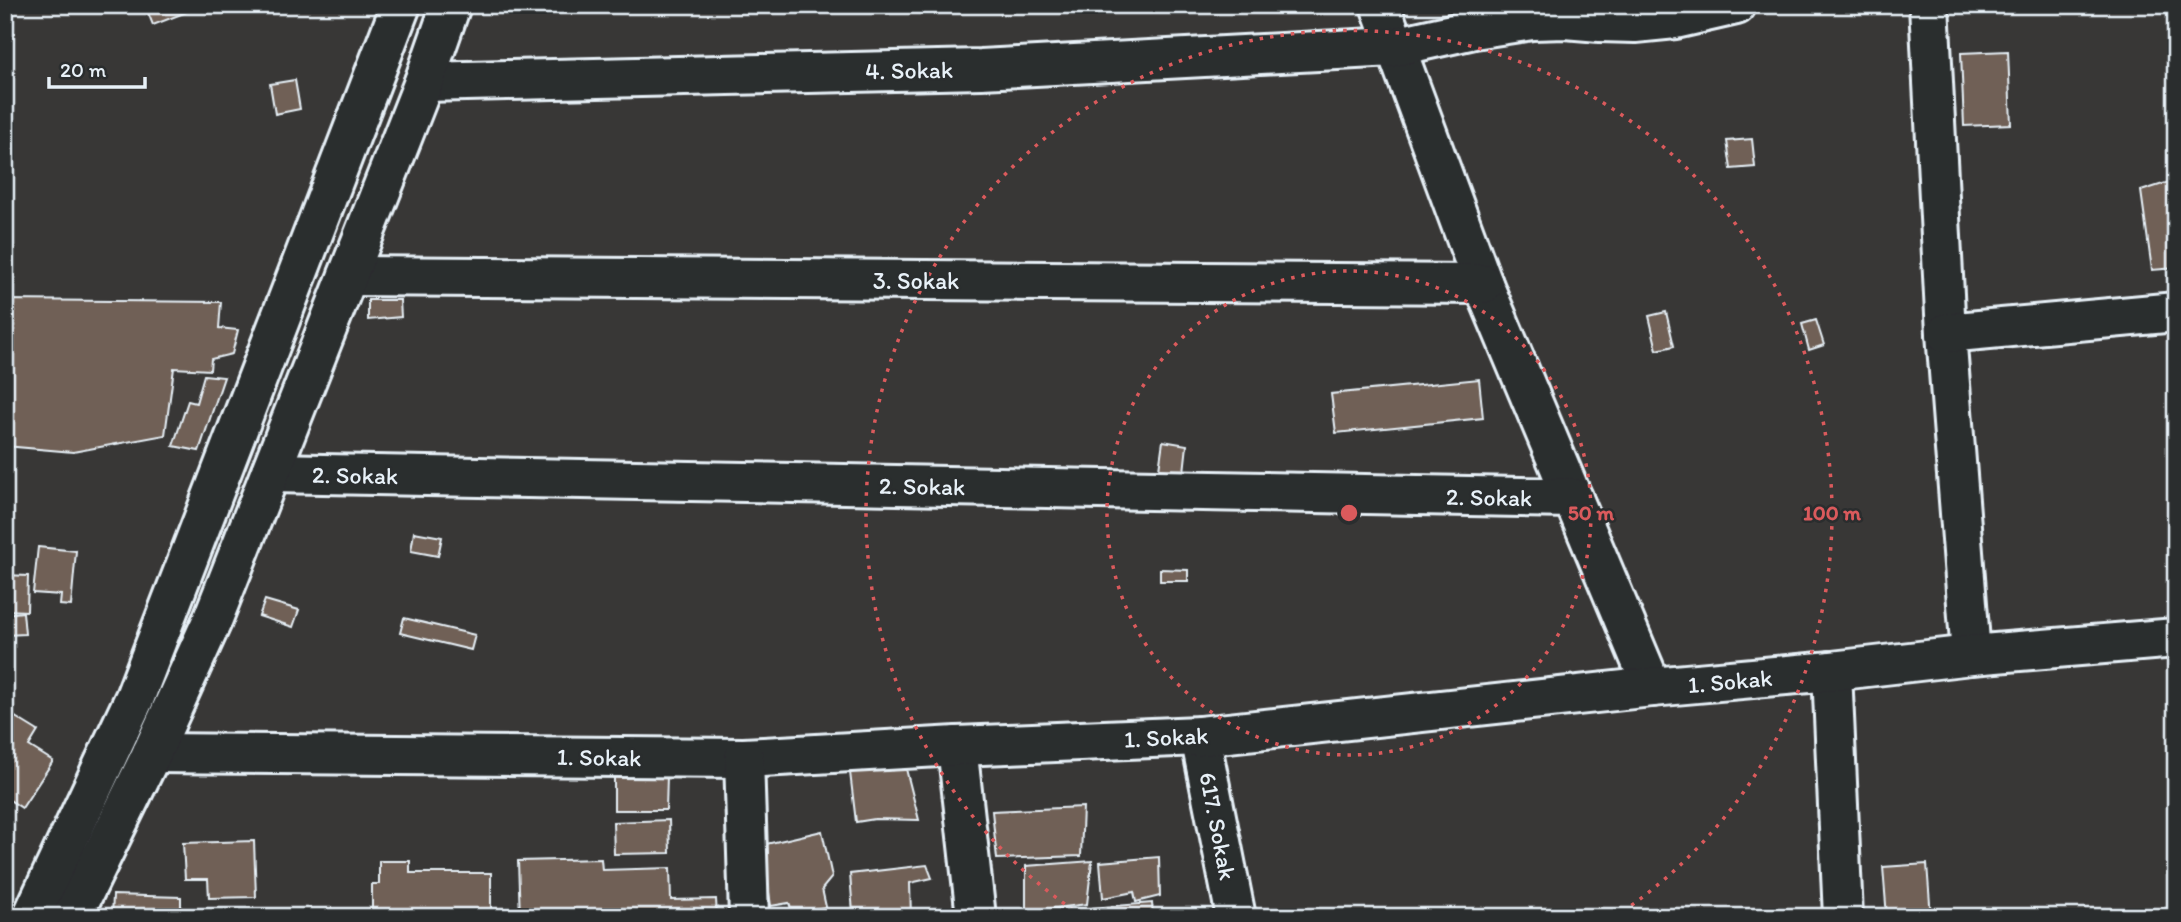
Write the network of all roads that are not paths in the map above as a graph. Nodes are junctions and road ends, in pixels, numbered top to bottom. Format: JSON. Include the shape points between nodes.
{"nodes":[{"id":1,"x":401,"y":5,"type":"edge"},
{"id":2,"x":450,"y":5,"type":"edge"},
{"id":3,"x":1380,"y":5,"type":"edge"},
{"id":4,"x":1736,"y":5,"type":"edge"},
{"id":5,"x":1930,"y":5,"type":"edge"},
{"id":6,"x":1394,"y":47,"type":"junction"},
{"id":7,"x":424,"y":82,"type":"junction"},
{"id":8,"x":348,"y":276,"type":"junction"},
{"id":9,"x":1483,"y":284,"type":"junction"},
{"id":10,"x":2176,"y":312,"type":"edge"},
{"id":11,"x":1947,"y":334,"type":"junction"},
{"id":12,"x":271,"y":474,"type":"junction"},
{"id":13,"x":1573,"y":498,"type":"junction"},
{"id":14,"x":2176,"y":638,"type":"edge"},
{"id":15,"x":1971,"y":655,"type":"junction"},
{"id":16,"x":1832,"y":671,"type":"junction"},
{"id":17,"x":1652,"y":687,"type":"junction"},
{"id":18,"x":1200,"y":736,"type":"junction"},
{"id":19,"x":957,"y":746,"type":"junction"},
{"id":20,"x":152,"y":753,"type":"junction"},
{"id":21,"x":744,"y":758,"type":"junction"},
{"id":22,"x":32,"y":917,"type":"edge"},
{"id":23,"x":72,"y":917,"type":"edge"},
{"id":24,"x":749,"y":917,"type":"edge"},
{"id":25,"x":976,"y":917,"type":"edge"},
{"id":26,"x":1236,"y":917,"type":"edge"},
{"id":27,"x":1843,"y":917,"type":"edge"}],
"edges":[{"from":1,"to":22,"type":"street","via":[[135,697]]},
{"from":2,"to":7,"type":"street"},
{"from":3,"to":6,"type":"street"},
{"from":4,"to":6,"type":"street","name":"4. Sokak","via":[[1635,23],[1532,20]]},
{"from":5,"to":11,"type":"street"},
{"from":6,"to":7,"type":"street","name":"4. Sokak","via":[[981,69]]},
{"from":6,"to":9,"type":"street"},
{"from":7,"to":8,"type":"street"},
{"from":8,"to":9,"type":"street","name":"3. Sokak"},
{"from":8,"to":12,"type":"street"},
{"from":9,"to":13,"type":"street"},
{"from":10,"to":11,"type":"street"},
{"from":11,"to":15,"type":"street"},
{"from":12,"to":13,"type":"street","name":"2. Sokak"},
{"from":12,"to":20,"type":"street"},
{"from":13,"to":17,"type":"street"},
{"from":14,"to":15,"type":"street","name":"1. Sokak"},
{"from":15,"to":16,"type":"street","name":"1. Sokak"},
{"from":16,"to":17,"type":"street","name":"1. Sokak"},
{"from":16,"to":27,"type":"street"},
{"from":17,"to":18,"type":"street","name":"1. Sokak"},
{"from":18,"to":19,"type":"street","name":"1. Sokak"},
{"from":18,"to":26,"type":"street","name":"617. Sokak"},
{"from":19,"to":21,"type":"street","name":"1. Sokak"},
{"from":19,"to":25,"type":"street"},
{"from":20,"to":21,"type":"street","name":"1. Sokak"},
{"from":20,"to":23,"type":"street"},
{"from":21,"to":24,"type":"street"}]}
